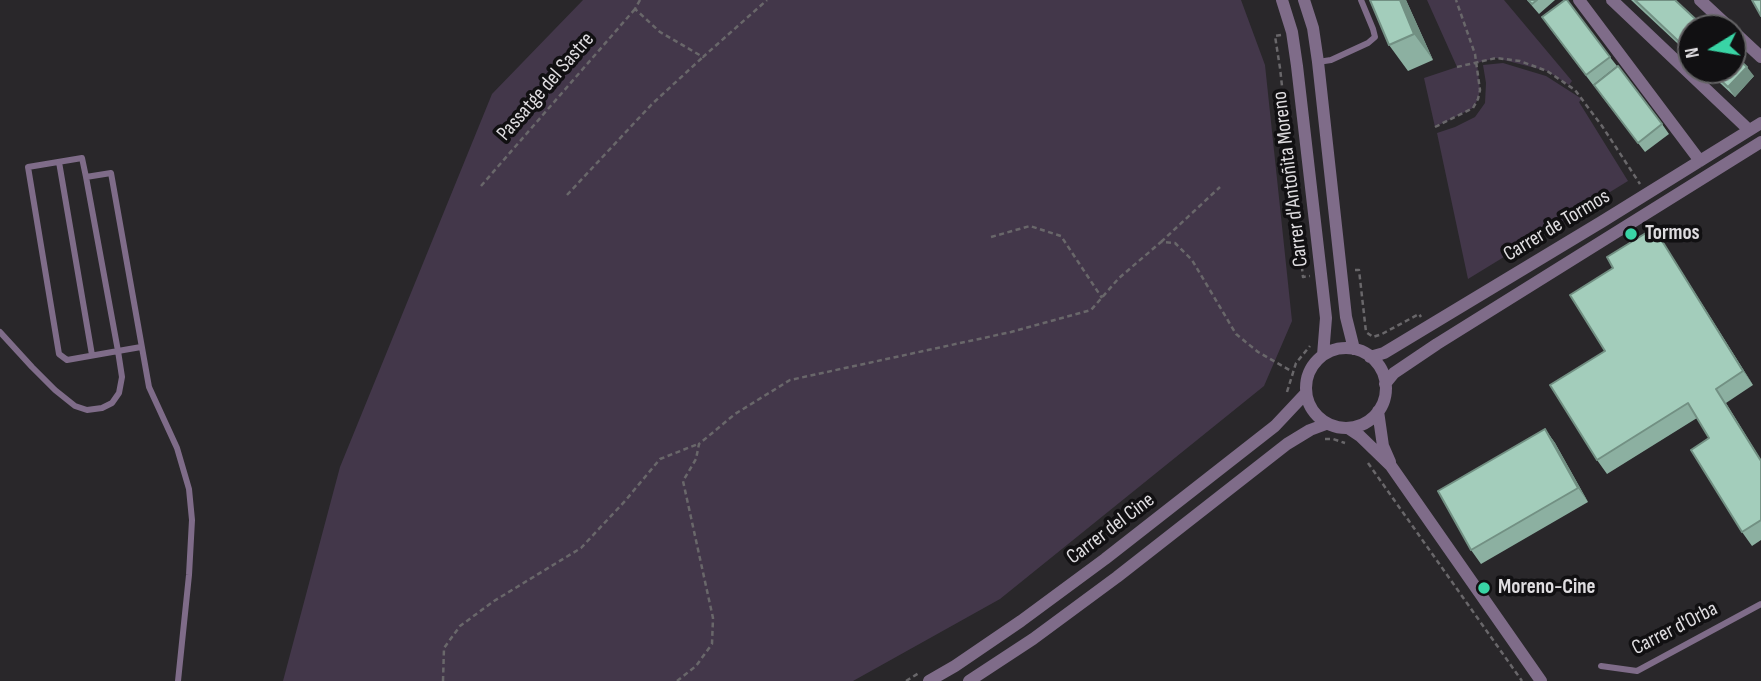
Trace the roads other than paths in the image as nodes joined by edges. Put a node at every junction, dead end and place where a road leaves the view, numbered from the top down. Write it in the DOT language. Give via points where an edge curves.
graph roads {
  1 [pos="1282,0"];
  2 [pos="1304,0"];
  3 [pos="1361,0"];
  4 [pos="1579,0"];
  5 [pos="1612,0"];
  6 [pos="1700,0"];
  7 [pos="1715,14"];
  8 [pos="1747,43"];
  9 [pos="1761,57"];
  10 [pos="1318,62"];
  11 [pos="1761,122"];
  12 [pos="1749,130"];
  13 [pos="1761,142"];
  14 [pos="1700,160"];
  15 [pos="59,162"];
  16 [pos="86,177"];
  17 [pos="0,332"];
  18 [pos="141,347"];
  19 [pos="1354,349"];
  20 [pos="118,351"];
  21 [pos="92,355"];
  22 [pos="1322,355"];
  23 [pos="1370,356"];
  24 [pos="1385,384"];
  25 [pos="1306,393"];
  26 [pos="1378,411"];
  27 [pos="1326,424"];
  28 [pos="1348,428"];
  29 [pos="1391,466"];
  30 [pos="1761,604"];
  31 [pos="1601,666"];
  32 [pos="928,675"];
  33 [pos="178,681"];
  34 [pos="969,681"];
  35 [pos="1541,681"];
  1 -- 22 [label="street, Carrer d'Antoñita Moreno" via="1295,55 1315,281 1326,318"];
  2 -- 10 [label="street, Carrer d'Antoñita Moreno"];
  3 -- 10 [label="lane" via="1375,37"];
  4 -- 14 [label="street"];
  5 -- 12 [label="street"];
  6 -- 7 [label="street"];
  8 -- 9 [label="street"];
  10 -- 19 [label="street, Carrer d'Antoñita Moreno" via="1346,317"];
  11 -- 12 [label="street, Carrer de Tormos"];
  12 -- 14 [label="street, Carrer de Tormos"];
  13 -- 24 [label="street, Carrer de Tormos" via="1437,344"];
  14 -- 23 [label="street, Carrer de Tormos" via="1384,353"];
  15 -- 16 [label="lane" via="82,158"];
  15 -- 21 [label="lane"];
  15 -- 21 [label="lane" via="28,167 59,354 67,359"];
  16 -- 18 [label="lane" via="111,173"];
  16 -- 20 [label="lane"];
  17 -- 20 [label="lane" via="55,390 87,410 112,403 118,393 122,377"];
  18 -- 20 [label="lane"];
  18 -- 33 [label="lane" via="149,387 177,448 189,489 192,520"];
  19 -- 22 [label="street"];
  19 -- 23 [label="street"];
  20 -- 21 [label="lane"];
  22 -- 25 [label="street" via="1309,372"];
  23 -- 24 [label="street"];
  24 -- 26 [label="street"];
  25 -- 27 [label="street" via="1316,416"];
  25 -- 32 [label="street, Carrer del Cine" via="1275,426 1105,559 955,666"];
  26 -- 28 [label="street" via="1370,420"];
  26 -- 29 [label="street"];
  27 -- 28 [label="street"];
  27 -- 34 [label="street, Carrer del Cine" via="1287,444 1065,616"];
  28 -- 29 [label="street"];
  29 -- 35 [label="street"];
  30 -- 31 [label="lane, Carrer d'Orba" via="1637,671"];
}
